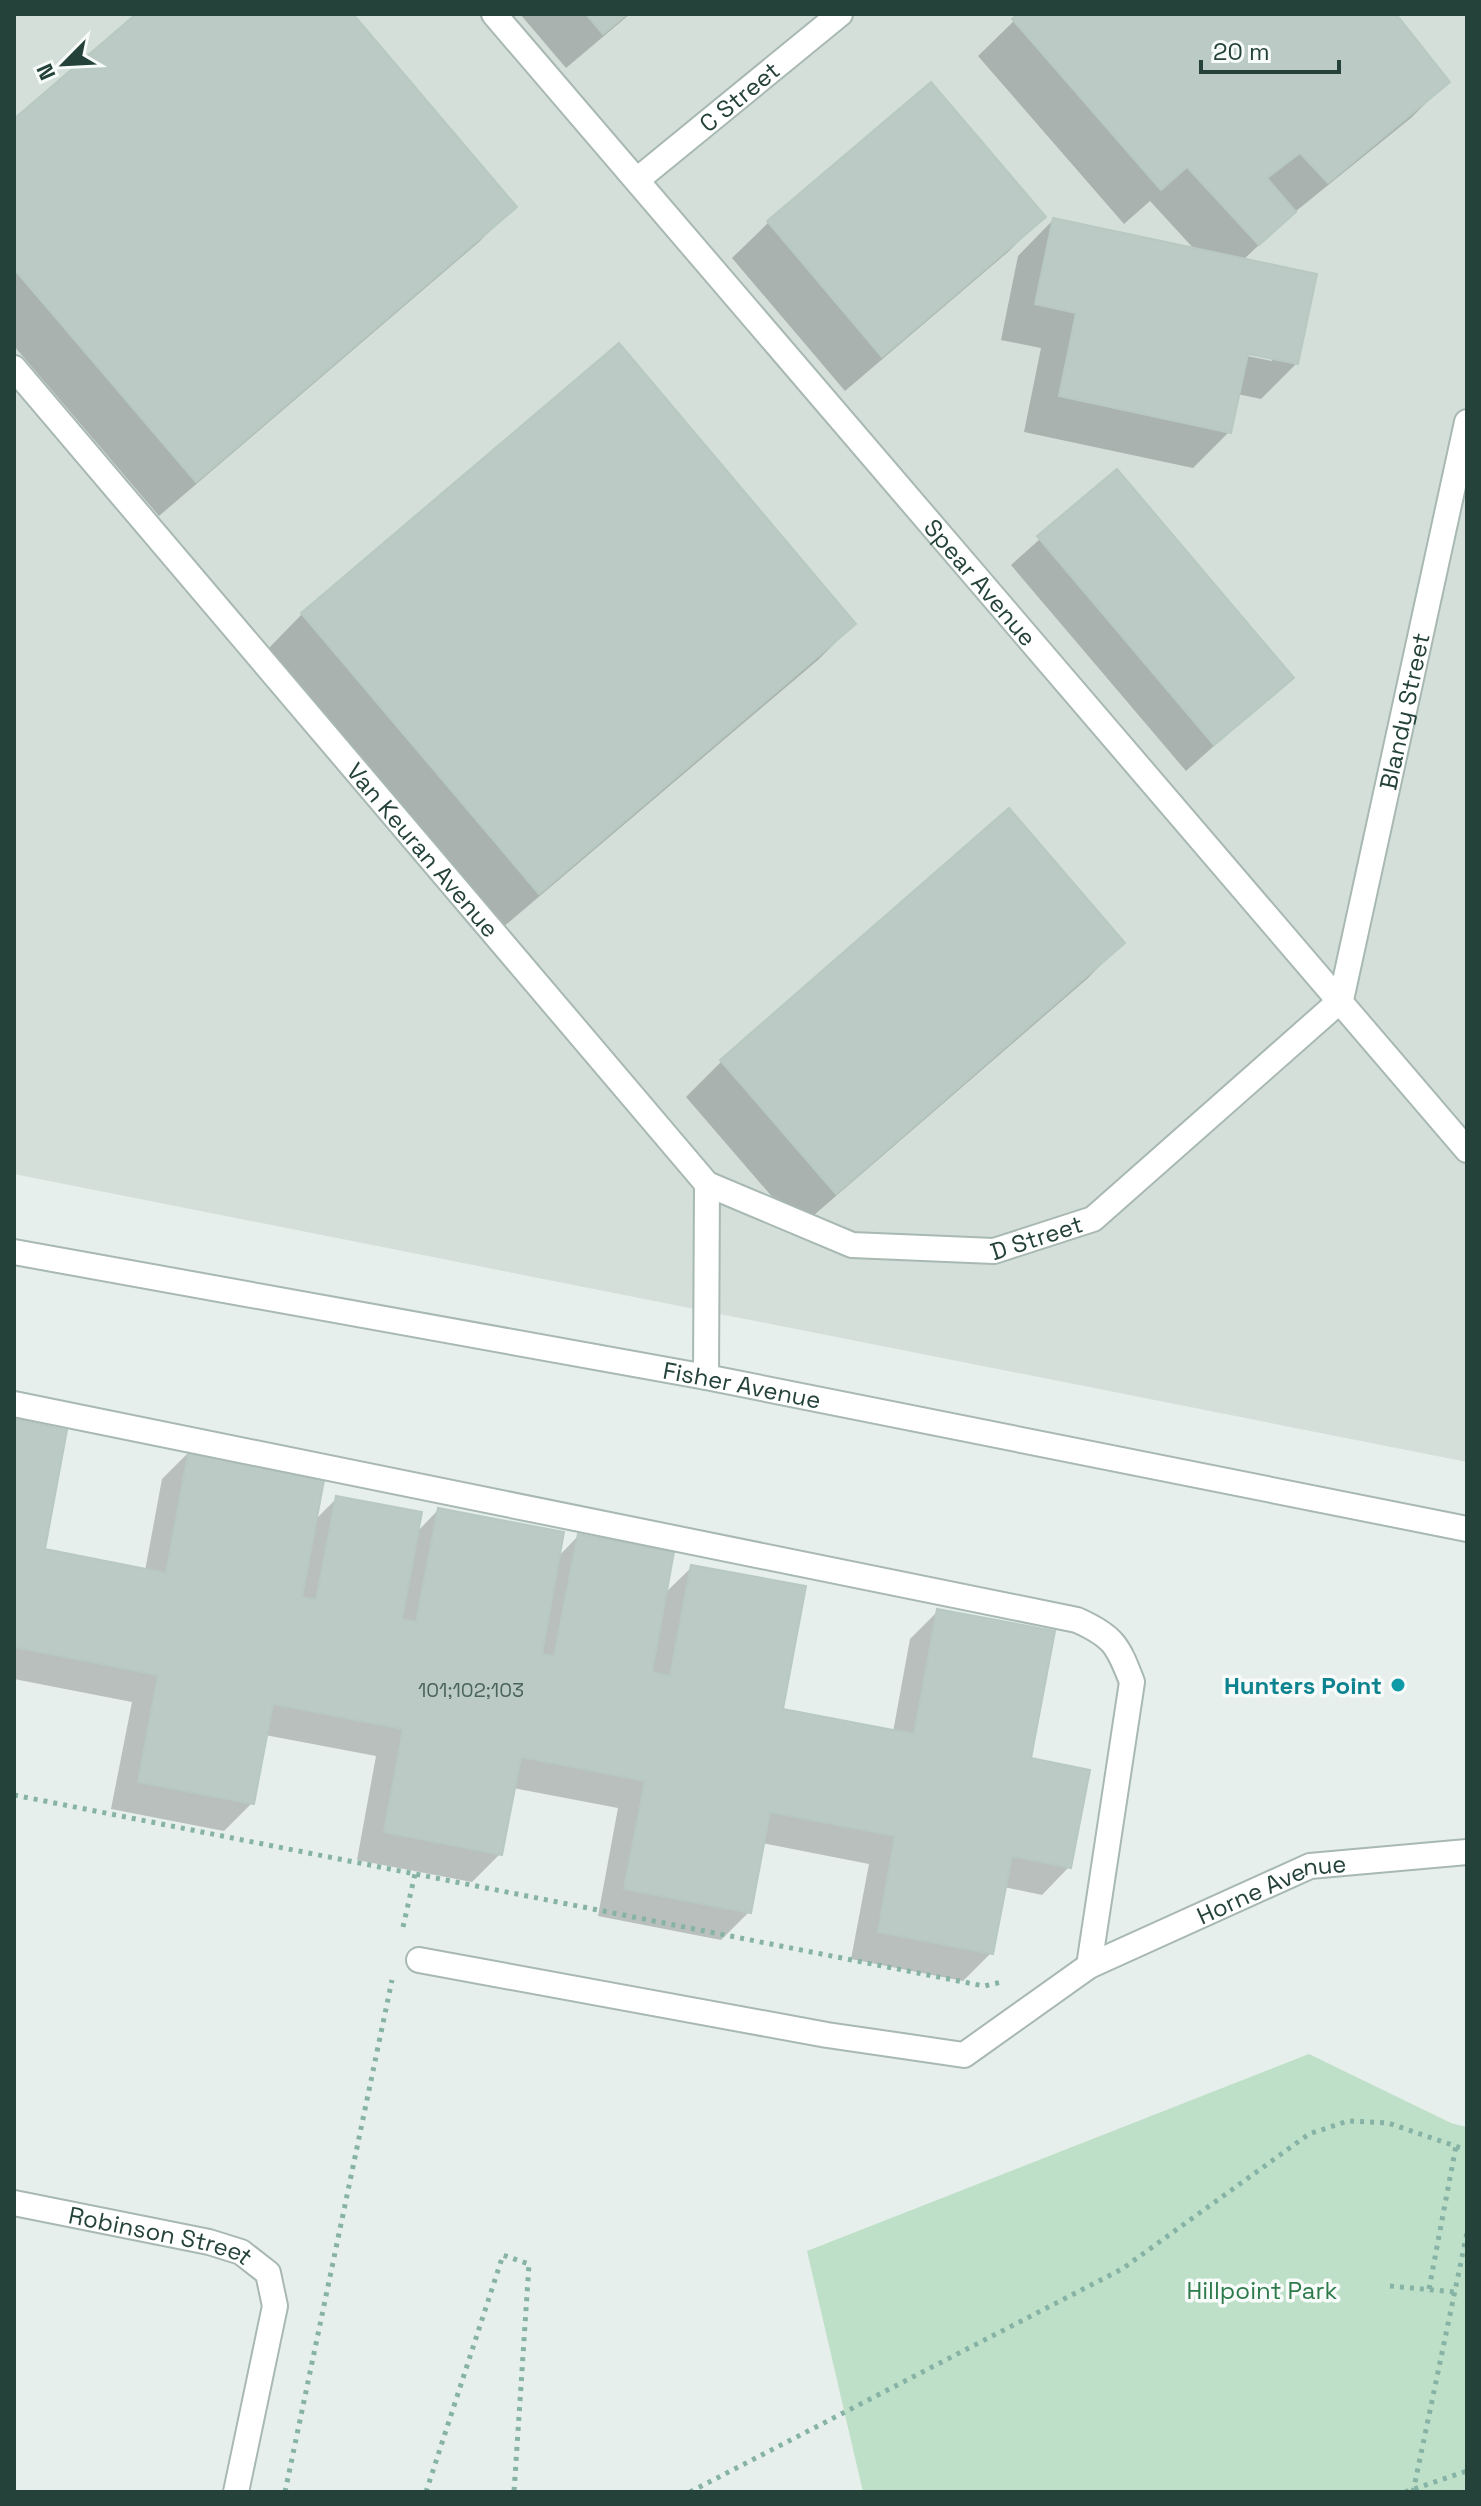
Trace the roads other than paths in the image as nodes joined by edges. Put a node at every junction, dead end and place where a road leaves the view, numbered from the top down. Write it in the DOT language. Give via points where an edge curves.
graph roads {
  1 [pos="494,14"];
  2 [pos="840,14"];
  3 [pos="637,180"];
  4 [pos="14,368"];
  5 [pos="1467,422"];
  6 [pos="1341,1000"];
  7 [pos="1467,1150"];
  8 [pos="707,1184"];
  9 [pos="14,1252"];
  10 [pos="706,1377"];
  11 [pos="14,1404"];
  12 [pos="1467,1529"];
  13 [pos="1467,1852"];
  14 [pos="407,1963"];
  15 [pos="1089,1966"];
  16 [pos="14,2203"];
  17 [pos="236,2492"];
  1 -- 3 [label="street, Spear Avenue"];
  2 -- 3 [label="street, C Street"];
  3 -- 6 [label="street, Spear Avenue"];
  4 -- 8 [label="street, Van Keuran Avenue"];
  5 -- 6 [label="street, Blandy Street"];
  6 -- 7 [label="street, Spear Avenue"];
  6 -- 8 [label="street, D Street" via="1093,1219 994,1251 852,1245"];
  8 -- 10 [label="street"];
  9 -- 10 [label="street, Fisher Avenue"];
  10 -- 12 [label="street, Fisher Avenue"];
  11 -- 15 [label="street" via="1077,1620 1104,1632 1119,1648 1132,1682"];
  13 -- 15 [label="street, Horne Avenue" via="1310,1866"];
  14 -- 15 [label="street, Horne Avenue" via="964,2055"];
  16 -- 17 [label="street, Robinson Street" via="241,2252 268,2273 275,2306"];
}
